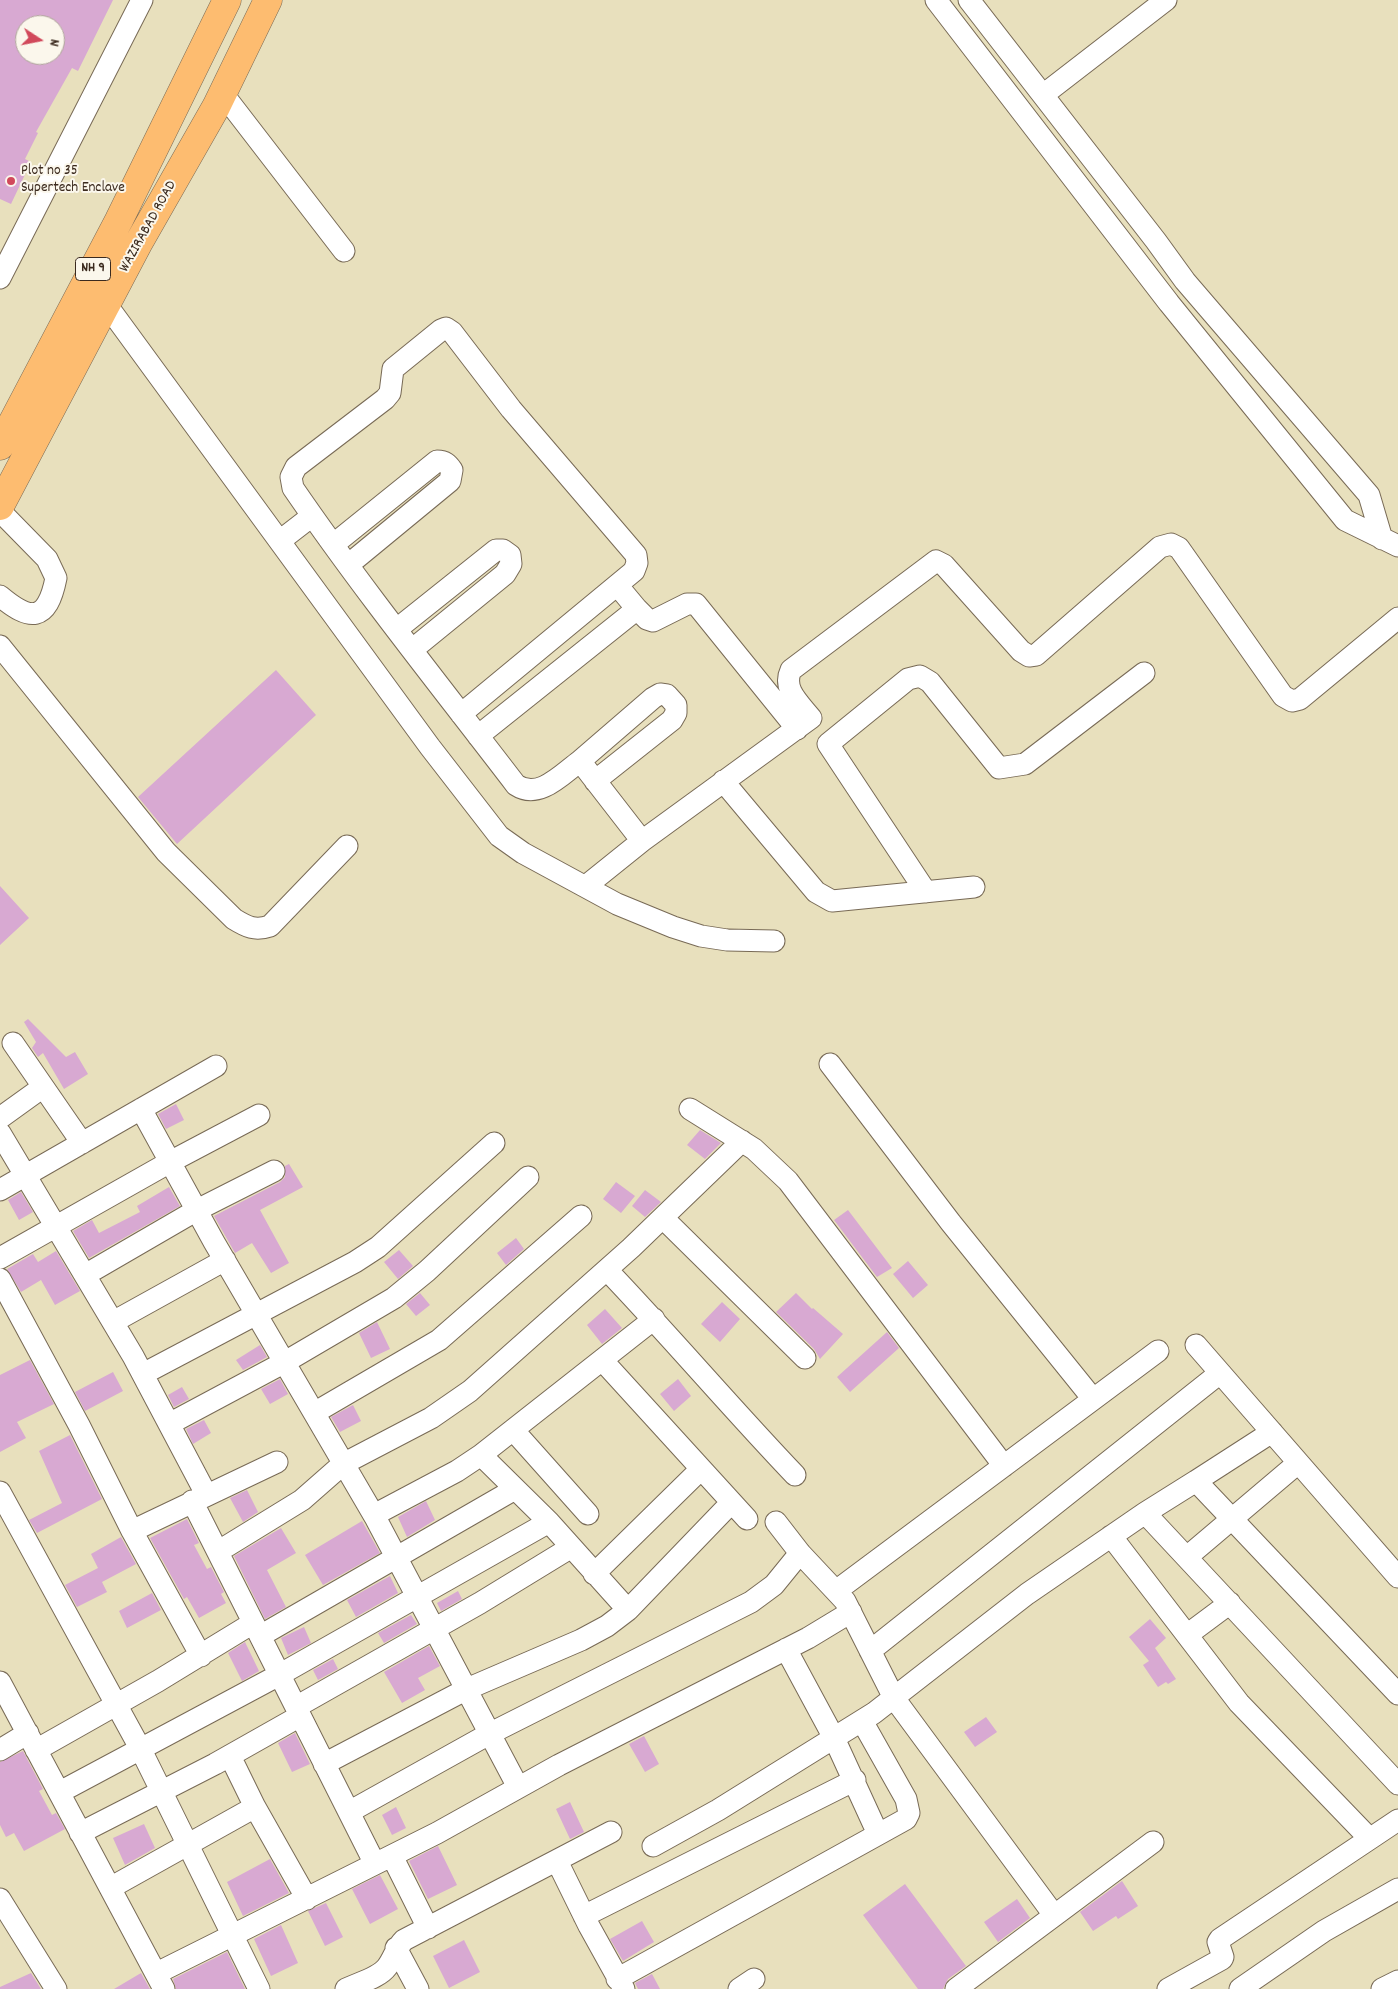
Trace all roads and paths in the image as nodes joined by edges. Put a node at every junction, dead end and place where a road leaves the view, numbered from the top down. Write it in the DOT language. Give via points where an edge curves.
graph roads {
  1 [pos="142,0"];
  2 [pos="227,0"];
  3 [pos="268,0"];
  4 [pos="936,0"];
  5 [pos="969,0"];
  6 [pos="1166,0"];
  7 [pos="985,20"];
  8 [pos="964,35"];
  9 [pos="1043,95"];
  10 [pos="220,100"];
  11 [pos="344,251"];
  12 [pos="0,278"];
  13 [pos="106,304"];
  14 [pos="0,446"];
  15 [pos="0,506"];
  16 [pos="0,511"];
  17 [pos="312,516"];
  18 [pos="281,540"];
  19 [pos="1390,543"];
  20 [pos="334,544"];
  21 [pos="348,565"];
  22 [pos="617,585"];
  23 [pos="0,596"];
  24 [pos="636,609"];
  25 [pos="1398,618"];
  26 [pos="397,629"];
  27 [pos="0,646"];
  28 [pos="412,649"];
  29 [pos="1144,673"];
  30 [pos="461,714"];
  31 [pos="804,724"];
  32 [pos="478,736"];
  33 [pos="828,744"];
  34 [pos="580,761"];
  35 [pos="595,781"];
  36 [pos="723,781"];
  37 [pos="642,841"];
  38 [pos="347,846"];
  39 [pos="586,886"];
  40 [pos="974,887"];
  41 [pos="926,892"];
  42 [pos="774,941"];
  43 [pos="12,1043"];
  44 [pos="830,1064"];
  45 [pos="216,1066"];
  46 [pos="43,1087"];
  47 [pos="690,1109"];
  48 [pos="141,1110"];
  49 [pos="259,1114"];
  50 [pos="0,1118"];
  51 [pos="0,1133"];
  52 [pos="742,1141"];
  53 [pos="82,1143"];
  54 [pos="494,1143"];
  55 [pos="170,1162"];
  56 [pos="274,1171"];
  57 [pos="25,1175"];
  58 [pos="528,1177"];
  59 [pos="0,1190"];
  60 [pos="197,1210"];
  61 [pos="581,1216"];
  62 [pos="663,1218"];
  63 [pos="56,1228"];
  64 [pos="0,1258"];
  65 [pos="225,1260"];
  66 [pos="607,1270"];
  67 [pos="84,1275"];
  68 [pos="0,1279"];
  69 [pos="257,1312"];
  70 [pos="654,1319"];
  71 [pos="113,1322"];
  72 [pos="1196,1344"];
  73 [pos="1158,1351"];
  74 [pos="805,1358"];
  75 [pos="602,1360"];
  76 [pos="285,1362"];
  77 [pos="1220,1373"];
  78 [pos="143,1374"];
  79 [pos="1093,1399"];
  80 [pos="314,1413"];
  81 [pos="169,1424"];
  82 [pos="514,1430"];
  83 [pos="1272,1432"];
  84 [pos="481,1455"];
  85 [pos="277,1462"];
  86 [pos="1298,1463"];
  87 [pos="343,1464"];
  88 [pos="1004,1466"];
  89 [pos="700,1470"];
  90 [pos="794,1475"];
  91 [pos="1196,1482"];
  92 [pos="516,1489"];
  93 [pos="0,1492"];
  94 [pos="199,1498"];
  95 [pos="732,1503"];
  96 [pos="1146,1513"];
  97 [pos="588,1514"];
  98 [pos="374,1515"];
  99 [pos="1232,1519"];
  100 [pos="747,1520"];
  101 [pos="549,1522"];
  102 [pos="776,1522"];
  103 [pos="132,1531"];
  104 [pos="1111,1536"];
  105 [pos="570,1548"];
  106 [pos="219,1551"];
  107 [pos="800,1554"];
  108 [pos="1187,1557"];
  109 [pos="397,1558"];
  110 [pos="594,1574"];
  111 [pos="1398,1577"];
  112 [pos="836,1591"];
  113 [pos="417,1595"];
  114 [pos="1230,1603"];
  115 [pos="628,1610"];
  116 [pos="851,1612"];
  117 [pos="434,1628"];
  118 [pos="256,1630"];
  119 [pos="1187,1635"];
  120 [pos="786,1649"];
  121 [pos="870,1651"];
  122 [pos="202,1656"];
  123 [pos="279,1675"];
  124 [pos="0,1682"];
  125 [pos="467,1689"];
  126 [pos="1398,1694"];
  127 [pos="894,1698"];
  128 [pos="117,1704"];
  129 [pos="298,1712"];
  130 [pos="862,1721"];
  131 [pos="489,1734"];
  132 [pos="834,1738"];
  133 [pos="32,1742"];
  134 [pos="140,1748"];
  135 [pos="0,1750"];
  136 [pos="230,1756"];
  137 [pos="324,1764"];
  138 [pos="855,1780"];
  139 [pos="1398,1784"];
  140 [pos="518,1787"];
  141 [pos="60,1792"];
  142 [pos="162,1792"];
  143 [pos="255,1807"];
  144 [pos="350,1812"];
  145 [pos="1398,1820"];
  146 [pos="611,1832"];
  147 [pos="80,1833"];
  148 [pos="878,1834"];
  149 [pos="1369,1838"];
  150 [pos="1152,1842"];
  151 [pos="187,1845"];
  152 [pos="653,1846"];
  153 [pos="384,1860"];
  154 [pos="556,1861"];
  155 [pos="110,1888"];
  156 [pos="1398,1890"];
  157 [pos="0,1899"];
  158 [pos="307,1899"];
  159 [pos="1054,1915"];
  160 [pos="584,1916"];
  161 [pos="428,1928"];
  162 [pos="232,1935"];
  163 [pos="396,1948"];
  164 [pos="1398,1980"];
  165 [pos="160,1981"];
  166 [pos="621,1984"];
  167 [pos="56,1989"];
  168 [pos="259,1989"];
  169 [pos="346,1989"];
  170 [pos="418,1989"];
  171 [pos="956,1989"];
  172 [pos="1168,1989"];
  173 [pos="1240,1989"];
  174 [pos="1382,1989"];
  1 -- 12 [label="street"];
  2 -- 14 [label="highway, WAZIRABAD ROAD / NH 9" via="119,220"];
  3 -- 10 [label="highway, WAZIRABAD ROAD"];
  4 -- 8 [label="street"];
  5 -- 7 [label="street"];
  6 -- 9 [label="street"];
  7 -- 8 [label="street"];
  7 -- 9 [label="street"];
  8 -- 19 [label="street" via="1169,303 1345,520"];
  9 -- 19 [label="street" via="1185,281 1368,495"];
  10 -- 11 [label="street"];
  10 -- 13 [label="highway, WAZIRABAD ROAD"];
  13 -- 15 [label="highway, WAZIRABAD ROAD"];
  13 -- 18 [label="street"];
  16 -- 23 [label="street" via="47,559 56,578 46,602 34,615 20,612"];
  17 -- 18 [label="street"];
  17 -- 20 [label="street"];
  17 -- 22 [label="street" via="293,488 291,477 296,467 385,399 390,392 392,369 446,328 636,556 634,571"];
  18 -- 39 [label="street" via="430,747 499,836 523,853"];
  20 -- 21 [label="street"];
  20 -- 21 [label="street" via="437,461 449,465 452,470 450,481"];
  21 -- 26 [label="street"];
  22 -- 24 [label="street"];
  22 -- 30 [label="street"];
  24 -- 31 [label="street" via="653,621 686,604 696,604"];
  24 -- 32 [label="street"];
  25 -- 31 [label="street" via="1300,700 1292,701 1283,696 1180,548 1171,544 1160,547 1036,655 1029,656 1020,651 944,565 936,561 791,670 786,679 788,688"];
  26 -- 28 [label="street"];
  26 -- 28 [label="street" via="496,550 510,555 511,564 505,574"];
  27 -- 38 [label="street" via="166,852 234,919 260,930 270,926"];
  28 -- 30 [label="street"];
  29 -- 33 [label="street" via="1024,764 1010,768 999,768 930,682 920,676 908,679"];
  30 -- 32 [label="street"];
  31 -- 33 [label="street"];
  31 -- 36 [label="street"];
  32 -- 34 [label="street" via="516,785 525,791 537,790"];
  33 -- 41 [label="street"];
  34 -- 35 [label="street"];
  34 -- 35 [label="street" via="653,698 667,695 676,705 672,720"];
  35 -- 37 [label="street"];
  36 -- 37 [label="street"];
  36 -- 41 [label="street" via="816,892 832,901"];
  37 -- 39 [label="street"];
  39 -- 42 [label="street" via="618,904 701,936"];
  40 -- 41 [label="street"];
  43 -- 46 [label="street"];
  44 -- 79 [label="street" via="951,1223"];
  45 -- 48 [label="street"];
  46 -- 50 [label="street"];
  46 -- 53 [label="street"];
  47 -- 52 [label="street"];
  48 -- 53 [label="street"];
  48 -- 55 [label="street"];
  49 -- 55 [label="street"];
  51 -- 57 [label="street"];
  52 -- 62 [label="street"];
  52 -- 88 [label="street" via="788,1181"];
  53 -- 57 [label="street"];
  54 -- 69 [label="street" via="378,1247"];
  55 -- 60 [label="street"];
  55 -- 63 [label="street"];
  56 -- 60 [label="street"];
  57 -- 59 [label="street"];
  57 -- 63 [label="street"];
  58 -- 76 [label="street" via="394,1298"];
  60 -- 65 [label="street"];
  60 -- 67 [label="street"];
  61 -- 80 [label="street" via="439,1340"];
  62 -- 66 [label="street"];
  62 -- 74 [label="street"];
  63 -- 64 [label="street"];
  63 -- 67 [label="street"];
  65 -- 69 [label="street"];
  65 -- 71 [label="street"];
  66 -- 70 [label="street"];
  66 -- 87 [label="street" via="454,1404"];
  67 -- 71 [label="street"];
  68 -- 103 [label="street"];
  69 -- 76 [label="street"];
  69 -- 78 [label="street"];
  70 -- 75 [label="street"];
  70 -- 90 [label="street"];
  71 -- 78 [label="street"];
  72 -- 77 [label="street"];
  73 -- 79 [label="street"];
  75 -- 82 [label="street"];
  75 -- 89 [label="street"];
  76 -- 80 [label="street"];
  76 -- 81 [label="street"];
  77 -- 83 [label="street"];
  77 -- 121 [label="street"];
  78 -- 81 [label="street"];
  79 -- 88 [label="street"];
  80 -- 87 [label="street"];
  81 -- 94 [label="street"];
  82 -- 84 [label="street"];
  82 -- 97 [label="street"];
  83 -- 86 [label="street"];
  83 -- 91 [label="street"];
  84 -- 92 [label="street"];
  84 -- 98 [label="street"];
  85 -- 94 [label="street"];
  86 -- 99 [label="street"];
  86 -- 111 [label="street"];
  87 -- 98 [label="street"];
  87 -- 106 [label="street" via="302,1500"];
  88 -- 112 [label="street"];
  89 -- 95 [label="street"];
  89 -- 110 [label="street"];
  91 -- 96 [label="street"];
  91 -- 99 [label="street"];
  92 -- 101 [label="street"];
  92 -- 109 [label="street"];
  93 -- 128 [label="street"];
  94 -- 103 [label="street"];
  94 -- 106 [label="street"];
  95 -- 100 [label="street"];
  95 -- 115 [label="street"];
  96 -- 104 [label="street"];
  96 -- 108 [label="street"];
  98 -- 109 [label="street"];
  99 -- 108 [label="street"];
  99 -- 126 [label="street"];
  101 -- 105 [label="street"];
  101 -- 113 [label="street"];
  102 -- 107 [label="street"];
  103 -- 122 [label="street"];
  104 -- 119 [label="street"];
  104 -- 127 [label="street" via="1027,1594"];
  105 -- 110 [label="street"];
  105 -- 117 [label="street"];
  106 -- 118 [label="street"];
  107 -- 112 [label="street"];
  107 -- 131 [label="street" via="774,1585 750,1602"];
  108 -- 114 [label="street"];
  109 -- 113 [label="street"];
  109 -- 118 [label="street"];
  110 -- 115 [label="street"];
  112 -- 116 [label="street"];
  113 -- 117 [label="street"];
  113 -- 123 [label="street"];
  114 -- 119 [label="street"];
  114 -- 139 [label="street"];
  115 -- 125 [label="street" via="596,1633"];
  116 -- 120 [label="street"];
  116 -- 121 [label="street"];
  117 -- 125 [label="street"];
  117 -- 129 [label="street"];
  118 -- 122 [label="street"];
  118 -- 123 [label="street"];
  119 -- 149 [label="street" via="1258,1726"];
  120 -- 132 [label="street"];
  120 -- 140 [label="street"];
  121 -- 127 [label="street"];
  122 -- 128 [label="street"];
  123 -- 129 [label="street"];
  123 -- 134 [label="street"];
  124 -- 133 [label="street"];
  125 -- 131 [label="street"];
  125 -- 137 [label="street"];
  127 -- 130 [label="street"];
  127 -- 159 [label="street"];
  128 -- 133 [label="street"];
  128 -- 134 [label="street"];
  129 -- 136 [label="street"];
  129 -- 137 [label="street"];
  130 -- 132 [label="street"];
  130 -- 148 [label="street" via="909,1807 906,1818"];
  131 -- 140 [label="street"];
  131 -- 144 [label="street"];
  132 -- 138 [label="street"];
  132 -- 152 [label="street"];
  133 -- 135 [label="street"];
  133 -- 141 [label="street"];
  134 -- 141 [label="street"];
  134 -- 142 [label="street"];
  136 -- 142 [label="street"];
  136 -- 143 [label="street"];
  137 -- 144 [label="street"];
  138 -- 148 [label="street"];
  138 -- 160 [label="street"];
  140 -- 153 [label="street"];
  141 -- 147 [label="street"];
  142 -- 147 [label="street"];
  142 -- 151 [label="street"];
  143 -- 151 [label="street"];
  143 -- 158 [label="street"];
  144 -- 153 [label="street"];
  145 -- 149 [label="street"];
  146 -- 154 [label="street"];
  147 -- 155 [label="street"];
  148 -- 166 [label="street"];
  149 -- 172 [label="street" via="1220,1939 1222,1959"];
  150 -- 159 [label="street"];
  151 -- 155 [label="street"];
  151 -- 162 [label="street"];
  153 -- 158 [label="street"];
  153 -- 161 [label="street"];
  154 -- 160 [label="street"];
  154 -- 161 [label="street"];
  155 -- 165 [label="street"];
  156 -- 173 [label="street" via="1324,1931"];
  157 -- 167 [label="street"];
  158 -- 162 [label="street"];
  159 -- 171 [label="street"];
  160 -- 166 [label="street"];
  161 -- 163 [label="street" via="404,1940"];
  162 -- 165 [label="street"];
  162 -- 168 [label="street"];
  163 -- 169 [label="street" via="382,1972"];
  163 -- 170 [label="street"];
  164 -- 174 [label="street"];
}
